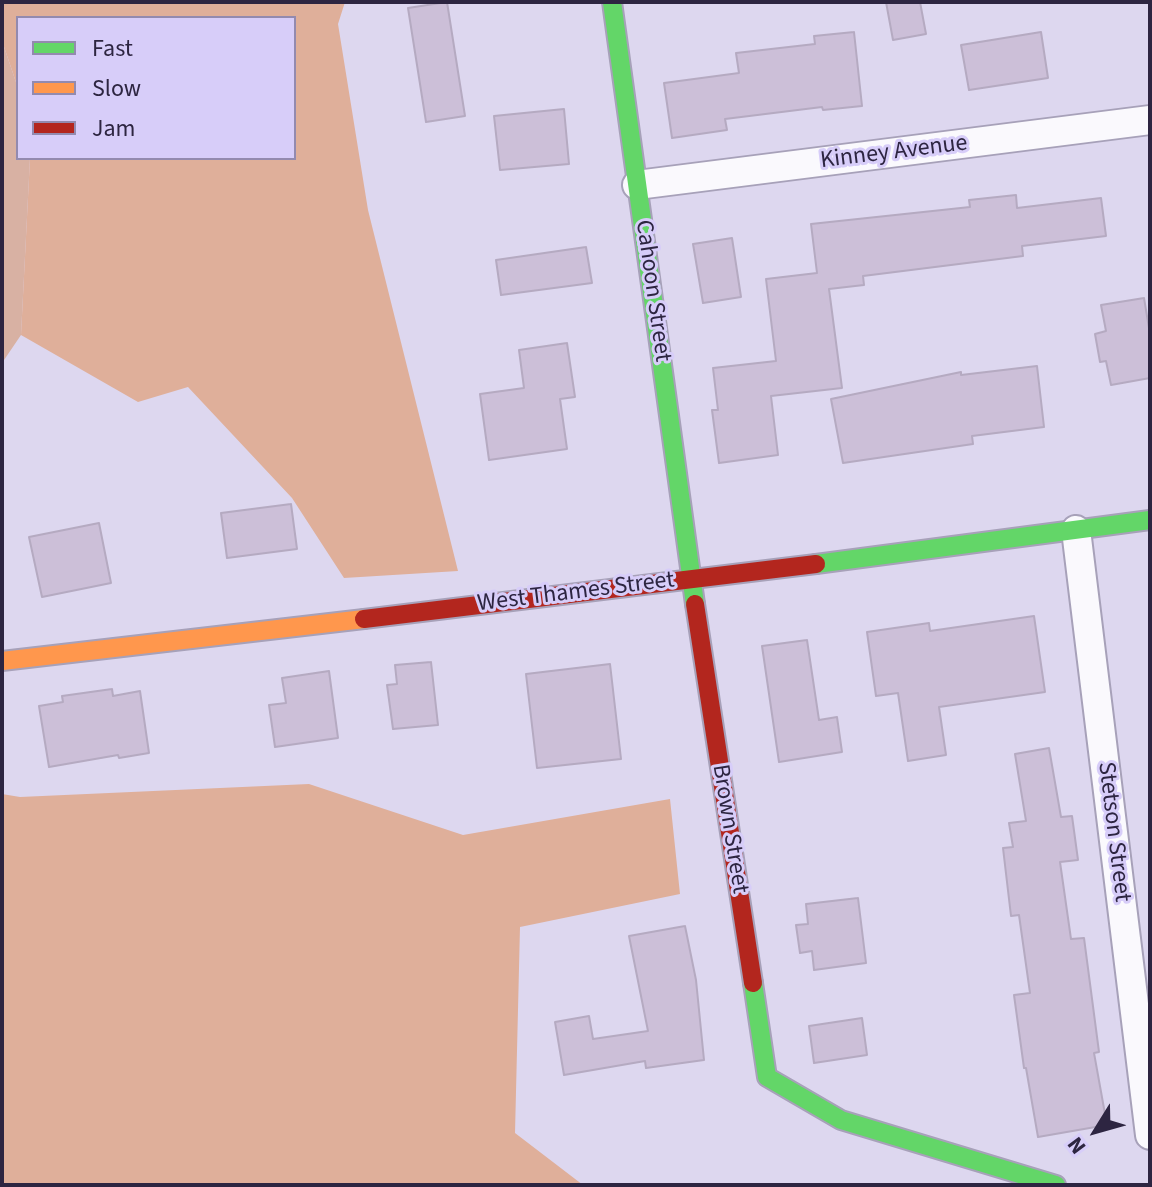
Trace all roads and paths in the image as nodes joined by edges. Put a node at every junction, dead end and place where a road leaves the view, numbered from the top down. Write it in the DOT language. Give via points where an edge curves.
graph roads {
  1 [pos="612,2"];
  2 [pos="1150,120"];
  3 [pos="637,185"];
  4 [pos="1150,520"];
  5 [pos="1076,530"];
  6 [pos="691,580"];
  7 [pos="2,661"];
  8 [pos="1150,1135"];
  9 [pos="1056,1185"];
  1 -- 3 [label="street, Cahoon Street"];
  2 -- 3 [label="street, Kinney Avenue"];
  3 -- 6 [label="street, Cahoon Street"];
  4 -- 5 [label="street, West Thames Street"];
  5 -- 6 [label="street, West Thames Street"];
  5 -- 8 [label="street, Stetson Street"];
  6 -- 7 [label="street, West Thames Street"];
  6 -- 9 [label="street, Brown Street" via="767,1077 841,1120"];
}
